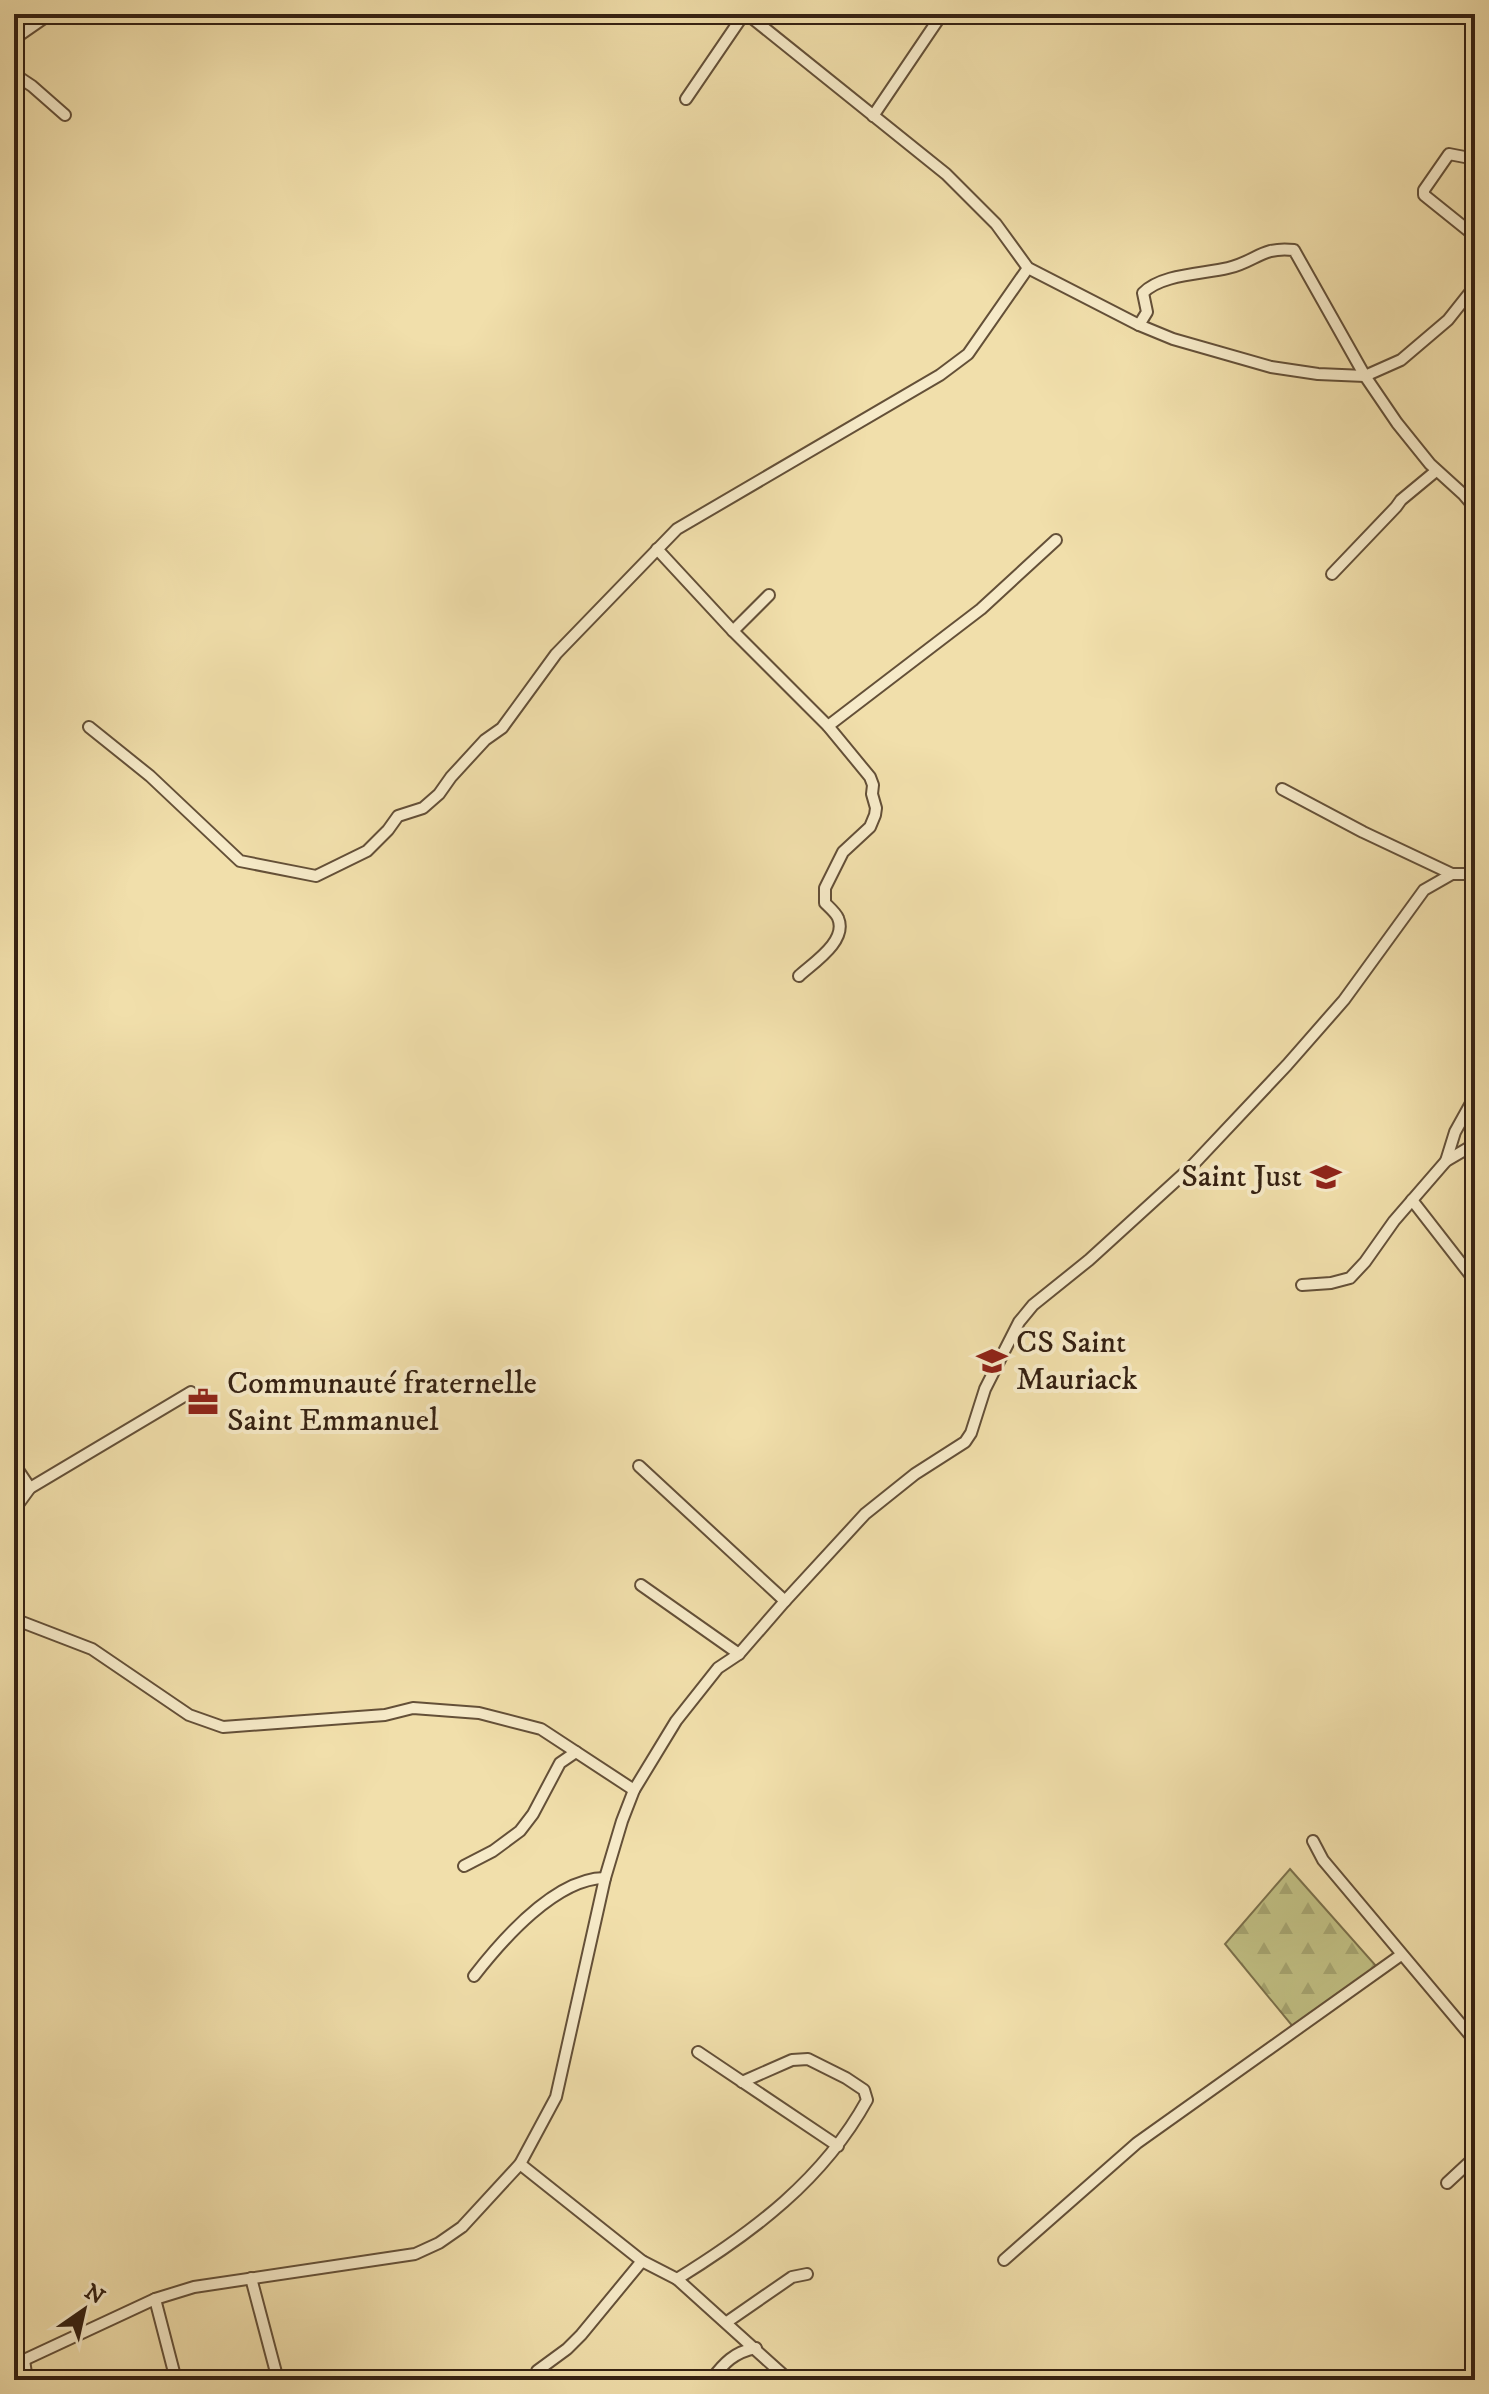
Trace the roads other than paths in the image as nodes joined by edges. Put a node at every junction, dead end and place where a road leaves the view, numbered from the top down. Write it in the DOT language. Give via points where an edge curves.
graph roads {
  1 [pos="50,14"];
  2 [pos="745,14"];
  3 [pos="942,14"];
  4 [pos="14,39"];
  5 [pos="14,74"];
  6 [pos="686,99"];
  7 [pos="65,115"];
  8 [pos="873,116"];
  9 [pos="1475,159"];
  10 [pos="1475,236"];
  11 [pos="1028,268"];
  12 [pos="1475,286"];
  13 [pos="1139,325"];
  14 [pos="1365,376"];
  15 [pos="1436,471"];
  16 [pos="1475,508"];
  17 [pos="1056,540"];
  18 [pos="657,549"];
  19 [pos="1332,574"];
  20 [pos="769,595"];
  21 [pos="733,631"];
  22 [pos="828,726"];
  23 [pos="89,727"];
  24 [pos="1282,789"];
  25 [pos="1452,874"];
  26 [pos="1475,874"];
  27 [pos="799,976"];
  28 [pos="1475,1096"];
  29 [pos="1475,1144"];
  30 [pos="1446,1161"];
  31 [pos="1412,1200"];
  32 [pos="1475,1281"];
  33 [pos="1302,1285"];
  34 [pos="191,1392"];
  35 [pos="14,1464"];
  36 [pos="639,1466"];
  37 [pos="30,1488"];
  38 [pos="14,1510"];
  39 [pos="641,1585"];
  40 [pos="785,1601"];
  41 [pos="14,1619"];
  42 [pos="739,1654"];
  43 [pos="576,1752"];
  44 [pos="634,1790"];
  45 [pos="1313,1841"];
  46 [pos="464,1866"];
  47 [pos="605,1878"];
  48 [pos="1401,1955"];
  49 [pos="474,1976"];
  50 [pos="1475,2041"];
  51 [pos="698,2052"];
  52 [pos="742,2082"];
  53 [pos="838,2146"];
  54 [pos="1475,2157"];
  55 [pos="520,2164"];
  56 [pos="1447,2183"];
  57 [pos="1004,2260"];
  58 [pos="642,2261"];
  59 [pos="807,2274"];
  60 [pos="251,2278"];
  61 [pos="677,2279"];
  62 [pos="155,2299"];
  63 [pos="727,2322"];
  64 [pos="756,2348"];
  65 [pos="19,2361"];
  66 [pos="537,2371"];
  67 [pos="27,2380"];
  68 [pos="176,2380"];
  69 [pos="278,2380"];
  70 [pos="711,2380"];
  71 [pos="789,2380"];
  1 -- 4 [label="street"];
  2 -- 6 [label="street"];
  2 -- 8 [label="street"];
  3 -- 8 [label="street"];
  5 -- 7 [label="street"];
  8 -- 11 [label="street" via="946,174 996,224"];
  9 -- 10 [label="street" via="1449,154 1424,195"];
  11 -- 13 [label="street"];
  11 -- 18 [label="street" via="968,354 677,529"];
  12 -- 14 [label="street" via="1448,320 1401,360"];
  13 -- 14 [label="street" via="1271,367"];
  13 -- 14 [label="street" via="1147,312 1143,293 1150,286 1232,268 1264,252 1294,250"];
  14 -- 15 [label="street"];
  15 -- 16 [label="street"];
  15 -- 19 [label="street" via="1401,500"];
  17 -- 22 [label="street" via="981,609"];
  18 -- 21 [label="street"];
  18 -- 23 [label="street" via="556,654 502,728 485,740 439,794 423,808 398,816 367,851 316,876 240,861"];
  20 -- 21 [label="street"];
  21 -- 22 [label="street"];
  22 -- 27 [label="street" via="870,777 876,808 870,827 843,852 825,888 825,903 838,917 839,935"];
  24 -- 25 [label="street"];
  25 -- 26 [label="street"];
  25 -- 40 [label="street" via="1424,890 1344,1000 1190,1168 1033,1305 985,1389 965,1442 865,1514"];
  28 -- 30 [label="street"];
  29 -- 30 [label="street"];
  30 -- 31 [label="street"];
  31 -- 32 [label="street"];
  31 -- 33 [label="street" via="1350,1278"];
  34 -- 37 [label="street"];
  35 -- 37 [label="street"];
  36 -- 40 [label="street"];
  37 -- 38 [label="street"];
  39 -- 42 [label="street"];
  40 -- 42 [label="street"];
  41 -- 43 [label="street" via="92,1649 189,1715 223,1727 385,1715 413,1708 479,1713 541,1729"];
  42 -- 44 [label="street" via="718,1668 676,1721"];
  43 -- 44 [label="street"];
  43 -- 46 [label="street" via="560,1763 520,1831"];
  44 -- 47 [label="street"];
  45 -- 48 [label="street"];
  47 -- 49 [label="street" via="589,1880 537,1908"];
  47 -- 55 [label="street" via="556,2097"];
  48 -- 50 [label="street"];
  48 -- 57 [label="street" via="1137,2143"];
  51 -- 52 [label="street"];
  52 -- 53 [label="street"];
  52 -- 53 [label="street" via="799,2058 864,2090 867,2100"];
  53 -- 61 [label="street" via="782,2206"];
  54 -- 56 [label="street"];
  55 -- 58 [label="street"];
  55 -- 60 [label="street" via="462,2227 415,2254"];
  58 -- 61 [label="street"];
  58 -- 66 [label="street" via="574,2342"];
  59 -- 63 [label="street" via="792,2277"];
  60 -- 62 [label="street"];
  60 -- 69 [label="street"];
  61 -- 63 [label="street"];
  62 -- 65 [label="street"];
  62 -- 68 [label="street"];
  63 -- 64 [label="street"];
  64 -- 70 [label="street" via="740,2351"];
  64 -- 71 [label="street"];
  65 -- 67 [label="street"];
}
